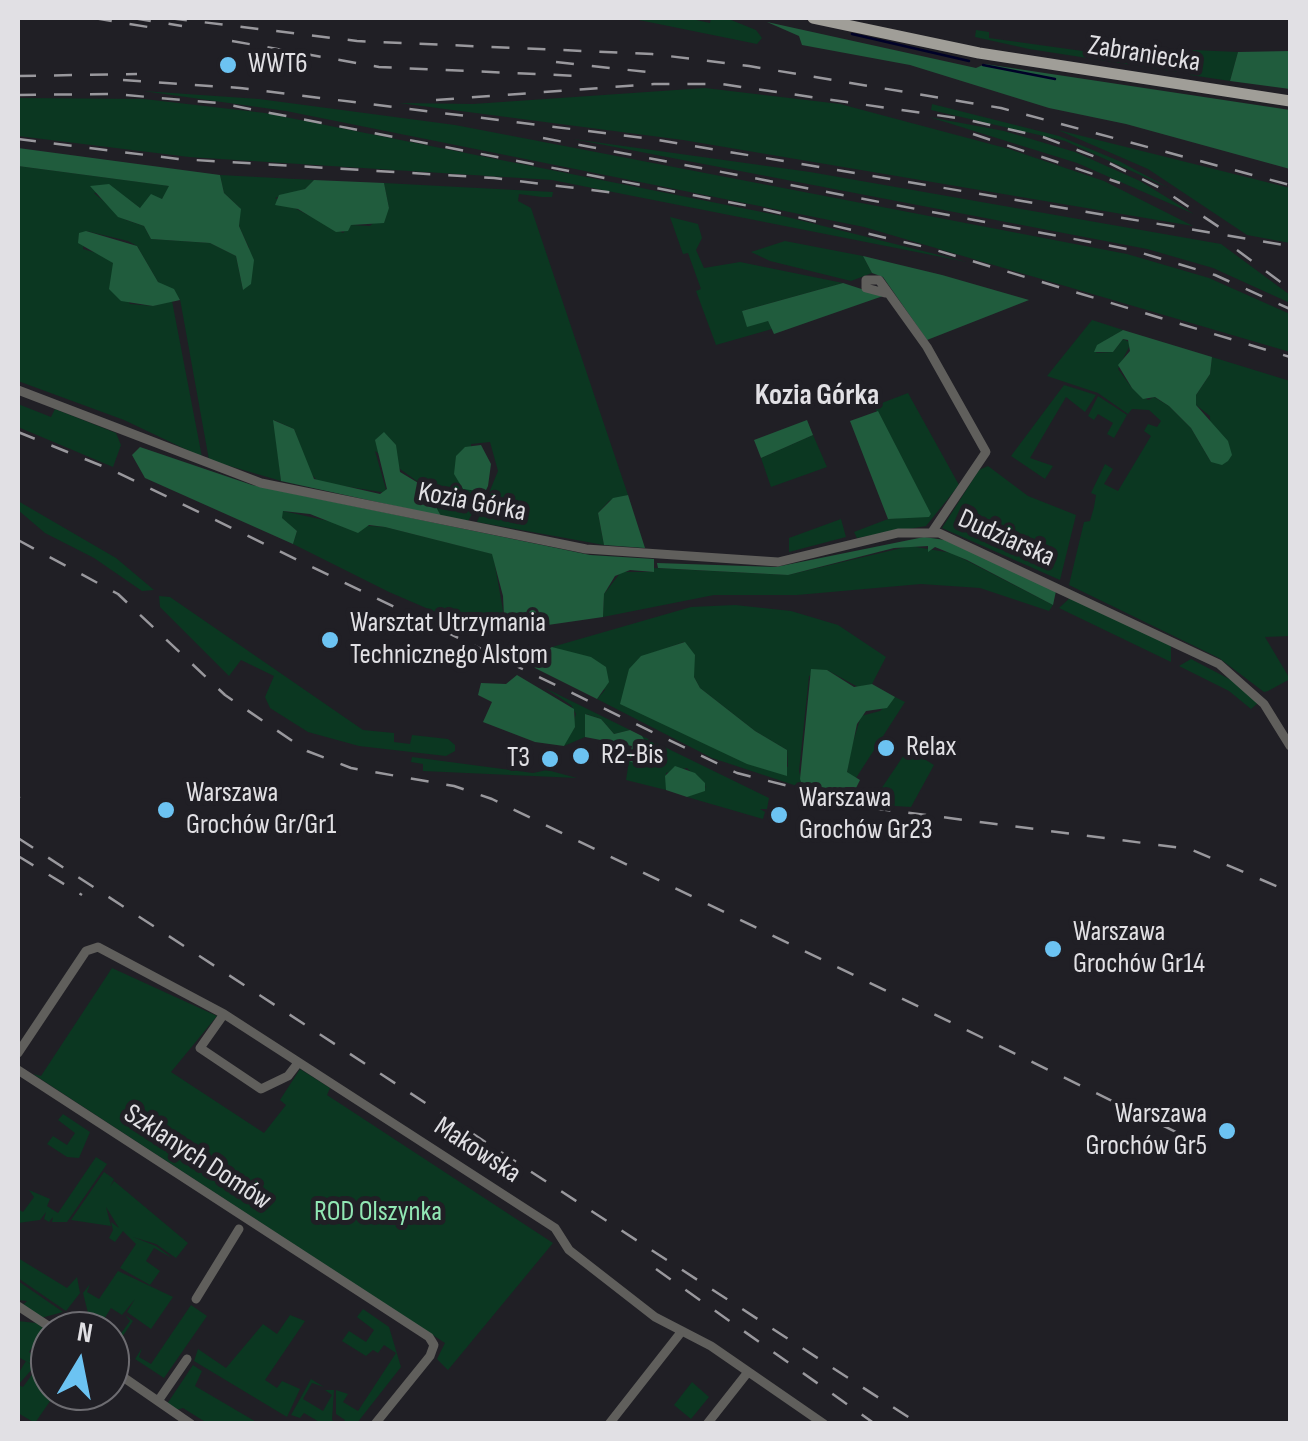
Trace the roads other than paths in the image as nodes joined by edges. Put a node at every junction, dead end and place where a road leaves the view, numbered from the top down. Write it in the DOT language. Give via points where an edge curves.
graph roads {
  1 [pos="813,18"];
  2 [pos="1290,102"];
  3 [pos="885,294"];
  4 [pos="18,390"];
  5 [pos="932,532"];
  6 [pos="1290,746"];
  7 [pos="224,1014"];
  8 [pos="18,1053"];
  9 [pos="298,1062"];
  10 [pos="18,1070"];
  11 [pos="239,1229"];
  12 [pos="196,1299"];
  13 [pos="682,1331"];
  14 [pos="187,1359"];
  15 [pos="748,1372"];
  16 [pos="130,1382"];
  17 [pos="158,1401"];
  18 [pos="808,1419"];
  19 [pos="192,1424"];
  20 [pos="376,1424"];
  21 [pos="609,1424"];
  22 [pos="707,1424"];
  23 [pos="824,1424"];
  1 -- 2 [label="main road, Zabraniecka" via="979,53"];
  3 -- 5 [label="street, Dudziarska" via="928,347 986,452"];
  4 -- 5 [label="street, Kozia Górka" via="261,484 586,549 778,562 898,533"];
  5 -- 6 [label="street, Dudziarska" via="1219,664 1264,704"];
  7 -- 8 [label="street, Makowska" via="98,947 86,950"];
  7 -- 9 [label="street, Makowska"];
  7 -- 9 [label="street" via="200,1048 246,1079 265,1090"];
  9 -- 13 [label="street, Makowska" via="555,1228 568,1250"];
  10 -- 20 [label="street, Szklanych Domów" via="429,1337 434,1345 428,1360"];
  11 -- 12 [label="street"];
  13 -- 15 [label="street, Makowska"];
  13 -- 21 [label="street"];
  14 -- 17 [label="street"];
  15 -- 18 [label="street, Makowska"];
  15 -- 22 [label="street"];
  16 -- 17 [label="street"];
  17 -- 19 [label="street"];
  18 -- 23 [label="street, Makowska"];
}
